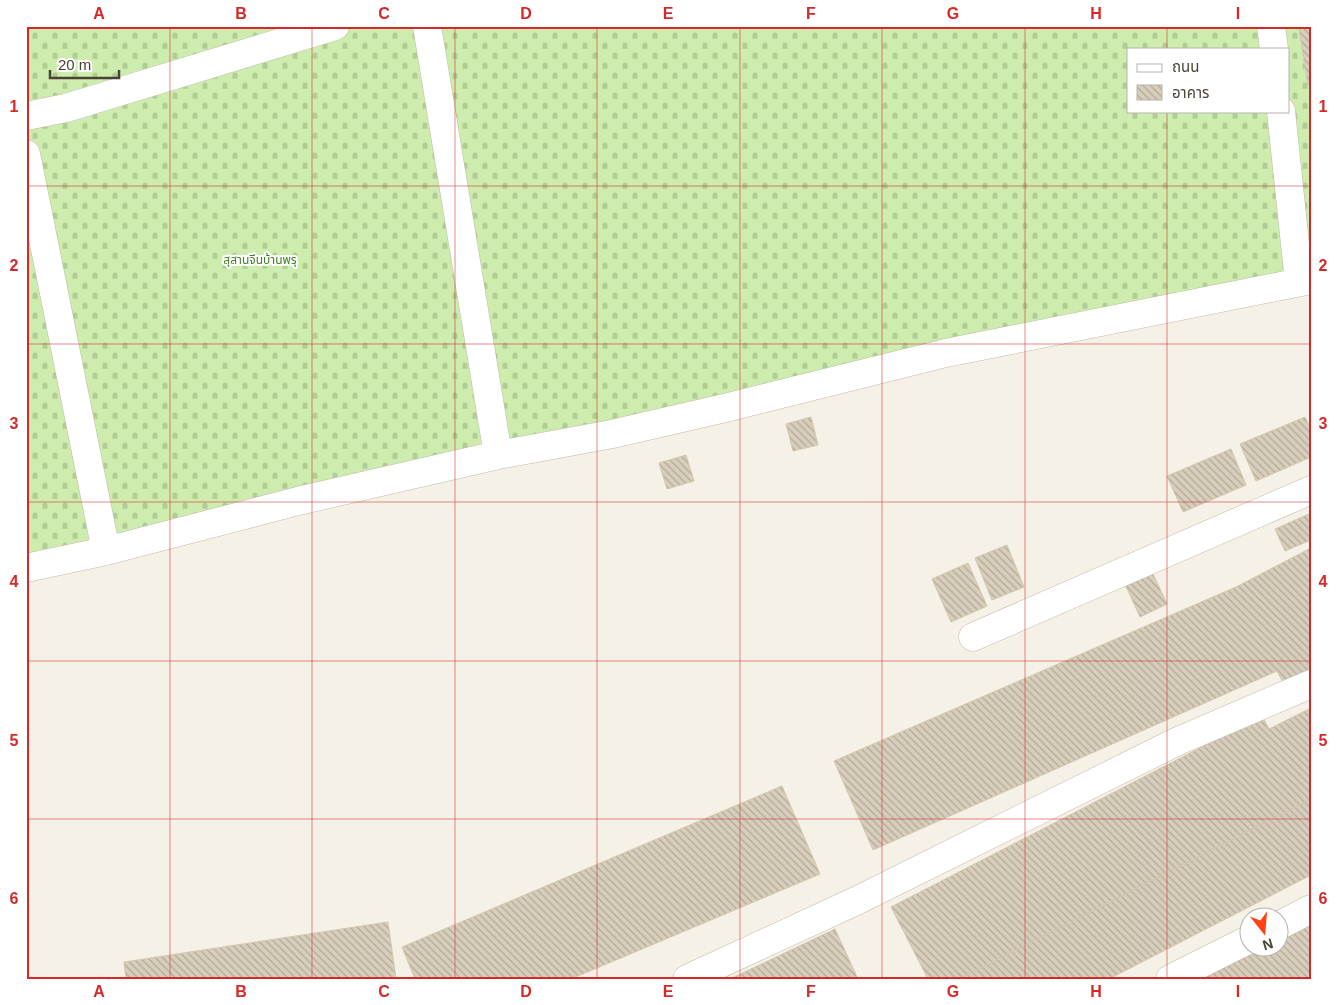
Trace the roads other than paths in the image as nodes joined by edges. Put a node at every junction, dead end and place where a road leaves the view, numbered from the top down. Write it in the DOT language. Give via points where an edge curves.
graph roads {
  1 [pos="335,26"];
  2 [pos="427,26"];
  3 [pos="1271,26"];
  4 [pos="1274,48"];
  5 [pos="1280,112"];
  6 [pos="26,116"];
  7 [pos="26,154"];
  8 [pos="1305,281"];
  9 [pos="498,455"];
  10 [pos="1311,490"];
  11 [pos="106,551"];
  12 [pos="26,568"];
  13 [pos="972,637"];
  14 [pos="1311,684"];
  15 [pos="1311,909"];
  16 [pos="1290,919"];
  17 [pos="1240,944"];
  18 [pos="687,979"];
  19 [pos="1170,979"];
  1 -- 6 [label="street" via="66,108"];
  2 -- 9 [label="street"];
  3 -- 4 [label="street"];
  5 -- 8 [label="street"];
  7 -- 11 [label="street"];
  8 -- 9 [label="street" via="946,354 612,434"];
  9 -- 11 [label="street" via="298,501"];
  10 -- 13 [label="street"];
  11 -- 12 [label="street"];
  14 -- 18 [label="street" via="1178,741 858,900"];
  15 -- 16 [label="street"];
  17 -- 19 [label="street"];
}
